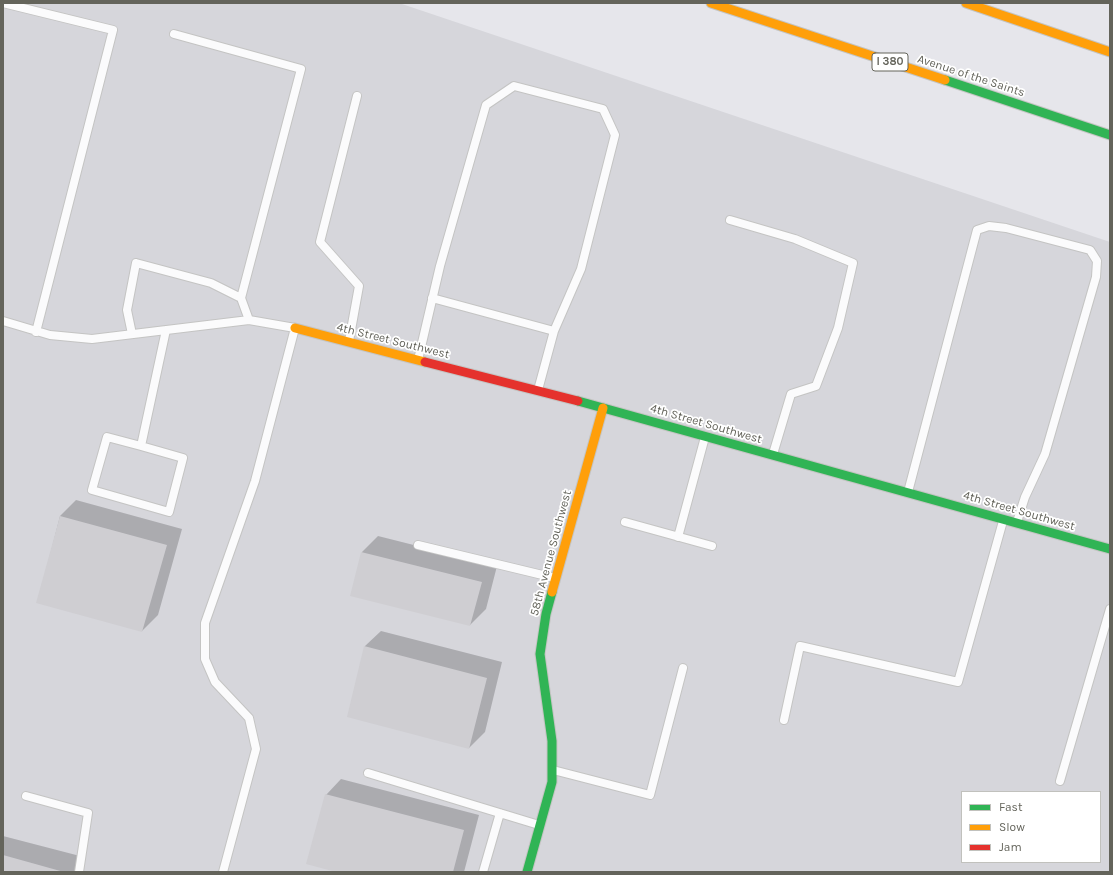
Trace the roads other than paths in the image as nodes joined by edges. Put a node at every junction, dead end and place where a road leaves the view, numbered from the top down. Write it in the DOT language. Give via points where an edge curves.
graph roads {
  1 [pos="3,3"];
  2 [pos="711,3"];
  3 [pos="966,3"];
  4 [pos="174,34"];
  5 [pos="1110,52"];
  6 [pos="357,96"];
  7 [pos="1110,135"];
  8 [pos="730,220"];
  9 [pos="241,298"];
  10 [pos="432,298"];
  11 [pos="249,320"];
  12 [pos="3,321"];
  13 [pos="295,328"];
  14 [pos="166,330"];
  15 [pos="554,330"];
  16 [pos="36,332"];
  17 [pos="132,334"];
  18 [pos="348,342"];
  19 [pos="418,360"];
  20 [pos="538,391"];
  21 [pos="603,408"];
  22 [pos="705,436"];
  23 [pos="140,446"];
  24 [pos="773,455"];
  25 [pos="908,493"];
  26 [pos="1003,520"];
  27 [pos="624,522"];
  28 [pos="1017,523"];
  29 [pos="678,537"];
  30 [pos="418,545"];
  31 [pos="712,546"];
  32 [pos="1110,550"];
  33 [pos="556,578"];
  34 [pos="1110,609"];
  35 [pos="683,668"];
  36 [pos="784,720"];
  37 [pos="552,770"];
  38 [pos="368,773"];
  39 [pos="1060,781"];
  40 [pos="26,796"];
  41 [pos="500,813"];
  42 [pos="540,825"];
  43 [pos="79,872"];
  44 [pos="223,872"];
  45 [pos="483,872"];
  46 [pos="527,872"];
  1 -- 16 [label="lane" via="113,30"];
  2 -- 7 [label="main road, Avenue of the Saints / I 380"];
  3 -- 5 [label="main road"];
  4 -- 9 [label="lane" via="301,69"];
  6 -- 18 [label="lane" via="320,242 358,286"];
  8 -- 24 [label="lane" via="795,239 853,263 838,328 816,386 791,394"];
  9 -- 11 [label="lane"];
  9 -- 17 [label="lane" via="211,283 136,263 128,310"];
  10 -- 15 [label="lane"];
  10 -- 15 [label="lane" via="486,105 514,86 603,109 615,135 581,269"];
  10 -- 19 [label="lane"];
  11 -- 13 [label="lane"];
  11 -- 14 [label="lane"];
  12 -- 16 [label="lane"];
  13 -- 18 [label="main road, 4th Street Southwest"];
  13 -- 44 [label="lane" via="255,481 206,623 205,659 215,682 249,718 256,749"];
  14 -- 17 [label="lane"];
  14 -- 23 [label="lane"];
  15 -- 20 [label="lane"];
  16 -- 17 [label="lane" via="92,339"];
  18 -- 19 [label="main road, 4th Street Southwest"];
  19 -- 20 [label="main road, 4th Street Southwest"];
  20 -- 21 [label="main road, 4th Street Southwest"];
  21 -- 22 [label="main road, 4th Street Southwest"];
  21 -- 33 [label="main road, 58th Avenue Southwest"];
  22 -- 24 [label="main road, 4th Street Southwest"];
  22 -- 29 [label="lane"];
  23 -- 23 [label="lane" via="106,437 92,490 169,512 183,458"];
  24 -- 25 [label="main road, 4th Street Southwest"];
  25 -- 26 [label="main road, 4th Street Southwest"];
  25 -- 28 [label="lane" via="977,230 989,226 1006,228 1090,250 1097,261 1096,277 1045,454 1024,497"];
  26 -- 28 [label="main road, 4th Street Southwest"];
  26 -- 36 [label="lane" via="958,682 800,646"];
  27 -- 29 [label="lane"];
  28 -- 32 [label="main road, 4th Street Southwest"];
  29 -- 31 [label="lane"];
  30 -- 33 [label="lane"];
  33 -- 37 [label="main road, 58th Avenue Southwest" via="546,614 540,654 552,741"];
  34 -- 39 [label="lane"];
  35 -- 37 [label="lane" via="650,795"];
  37 -- 42 [label="main road, 58th Avenue Southwest" via="552,782"];
  38 -- 41 [label="lane"];
  40 -- 43 [label="lane" via="88,813"];
  41 -- 42 [label="lane"];
  41 -- 45 [label="lane"];
  42 -- 46 [label="main road, 58th Avenue Southwest"];
}
